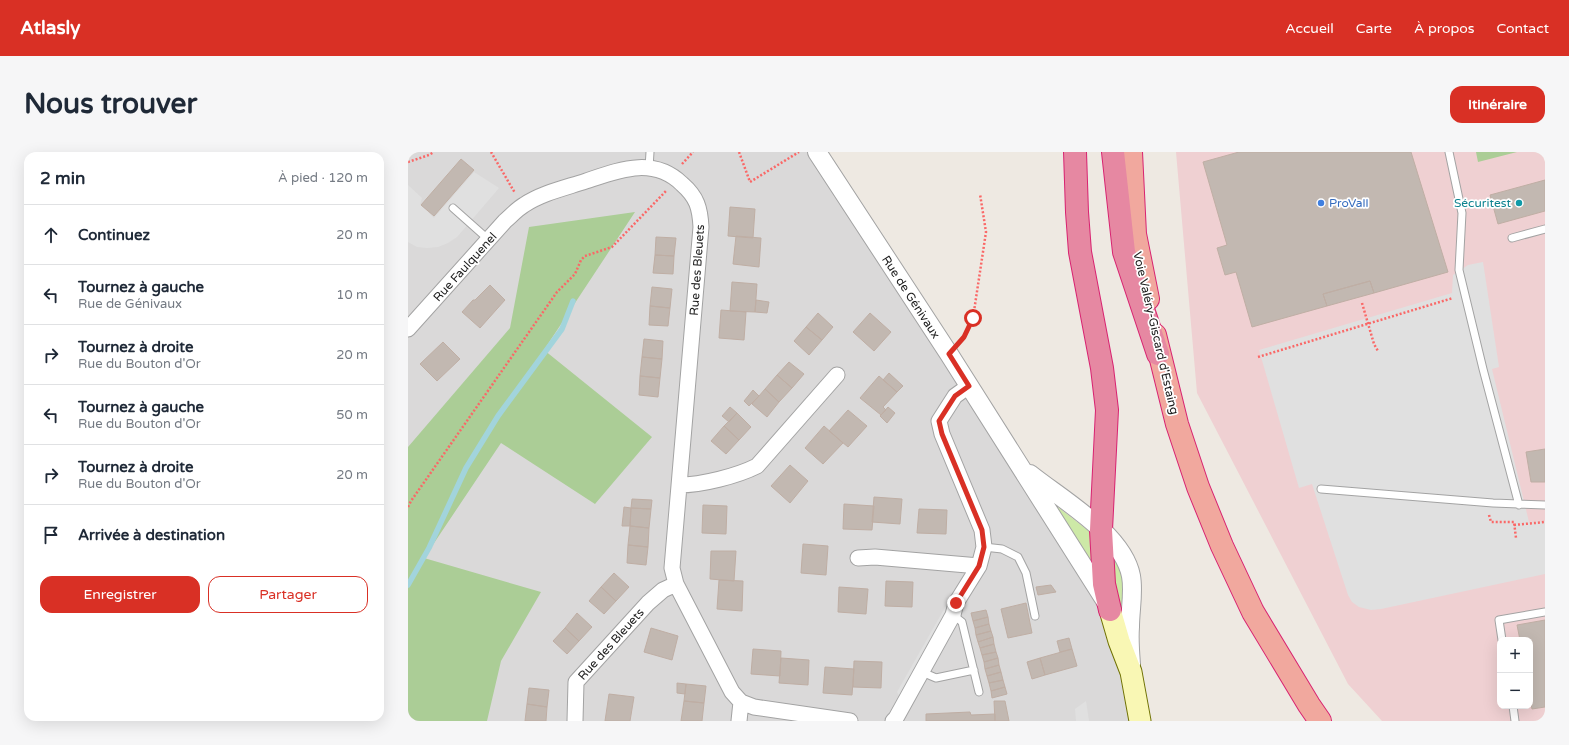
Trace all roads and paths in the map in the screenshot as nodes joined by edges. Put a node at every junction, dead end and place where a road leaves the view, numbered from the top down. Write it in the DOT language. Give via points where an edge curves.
graph roads {
  1 [pos="434,152"];
  2 [pos="491,152"];
  3 [pos="650,152"];
  4 [pos="739,152"];
  5 [pos="800,152"];
  6 [pos="817,152"];
  7 [pos="1075,152"];
  8 [pos="1114,152"];
  9 [pos="1131,152"];
  10 [pos="1450,152"];
  11 [pos="408,162"];
  12 [pos="649,168"];
  13 [pos="676,178"];
  14 [pos="980,194"];
  15 [pos="522,205"];
  16 [pos="453,208"];
  17 [pos="1545,229"];
  18 [pos="1512,238"];
  19 [pos="489,240"];
  20 [pos="1465,295"];
  21 [pos="1362,303"];
  22 [pos="1368,324"];
  23 [pos="408,329"];
  24 [pos="1378,351"];
  25 [pos="949,354"];
  26 [pos="1158,354"];
  27 [pos="1258,357"];
  28 [pos="837,375"];
  29 [pos="969,386"];
  30 [pos="1017,463"];
  31 [pos="679,485"];
  32 [pos="1321,489"];
  33 [pos="1519,505"];
  34 [pos="1545,506"];
  35 [pos="408,507"];
  36 [pos="1487,510"];
  37 [pos="1545,522"];
  38 [pos="1514,525"];
  39 [pos="1101,530"];
  40 [pos="1516,538"];
  41 [pos="984,547"];
  42 [pos="858,558"];
  43 [pos="979,566"];
  44 [pos="676,584"];
  45 [pos="1110,610"];
  46 [pos="1545,612"];
  47 [pos="953,615"];
  48 [pos="1035,616"];
  49 [pos="1502,637"];
  50 [pos="974,670"];
  51 [pos="922,672"];
  52 [pos="1131,672"];
  53 [pos="979,692"];
  54 [pos="741,702"];
  55 [pos="1513,709"];
  56 [pos="574,721"];
  57 [pos="739,721"];
  58 [pos="850,721"];
  59 [pos="893,721"];
  60 [pos="1140,721"];
  61 [pos="1320,721"];
  62 [pos="1515,721"];
  1 -- 11 [label="path"];
  2 -- 15 [label="path"];
  3 -- 12 [label="lane"];
  4 -- 5 [label="path" via="750,182"];
  6 -- 25 [label="street, Rue de Génivaux"];
  7 -- 39 [label="highway" via="1080,252 1102,368 1107,410"];
  8 -- 26 [label="highway" via="1124,252"];
  9 -- 26 [label="highway, Voie Valéry-Giscard d'Estaing" via="1135,234"];
  10 -- 20 [label="lane" via="1462,212 1459,270"];
  12 -- 13 [label="street, Rue des Bleuets" via="672,174"];
  12 -- 15 [label="street, Rue des Bleuets" via="621,170 539,196"];
  13 -- 31 [label="street, Rue des Bleuets" via="694,197 700,209 701,226"];
  13 -- 35 [label="path" via="612,247 590,254 581,260 575,274 557,292"];
  14 -- 25 [label="path" via="986,232 973,318 964,337"];
  15 -- 19 [label="street, Rue Faulquenel"];
  16 -- 19 [label="lane"];
  17 -- 18 [label="lane"];
  19 -- 23 [label="street, Rue Faulquenel"];
  20 -- 22 [label="path"];
  20 -- 33 [label="lane"];
  21 -- 22 [label="path"];
  22 -- 24 [label="path"];
  22 -- 27 [label="path"];
  25 -- 29 [label="street, Rue de Génivaux"];
  26 -- 61 [label="highway, Voie Valéry-Giscard d'Estaing" via="1176,424 1222,546 1253,612"];
  28 -- 31 [label="street" via="757,466 746,472 701,483"];
  29 -- 30 [label="street, Rue de Génivaux"];
  29 -- 41 [label="street" via="955,396 939,421 982,530"];
  30 -- 39 [label="street, Rue de Génivaux"];
  30 -- 45 [label="street, Rue de Génivaux"];
  31 -- 44 [label="street, Rue des Bleuets" via="672,568"];
  32 -- 33 [label="lane"];
  33 -- 34 [label="lane"];
  36 -- 38 [label="path" via="1491,522 1514,522"];
  37 -- 38 [label="path"];
  38 -- 40 [label="path"];
  39 -- 45 [label="highway" via="1104,584"];
  39 -- 52 [label="street, Rue de Génivaux" via="1119,549 1130,574"];
  41 -- 43 [label="street"];
  41 -- 48 [label="lane" via="1002,549 1018,557 1026,573"];
  42 -- 43 [label="street" via="875,557"];
  43 -- 47 [label="street" via="956,603"];
  44 -- 54 [label="street, Rue des Bleuets" via="732,692"];
  44 -- 56 [label="street, Rue des Bleuets" via="663,590 648,603 576,682"];
  45 -- 52 [label="main road, Rue de Génivaux"];
  46 -- 49 [label="lane" via="1499,620"];
  47 -- 50 [label="lane" via="962,622"];
  47 -- 51 [label="street"];
  50 -- 51 [label="lane" via="936,678"];
  50 -- 53 [label="lane"];
  51 -- 59 [label="street"];
  52 -- 60 [label="main road, Rue de Génivaux"];
  54 -- 57 [label="street"];
  54 -- 58 [label="street" via="754,707"];
  55 -- 62 [label="lane"];
}
